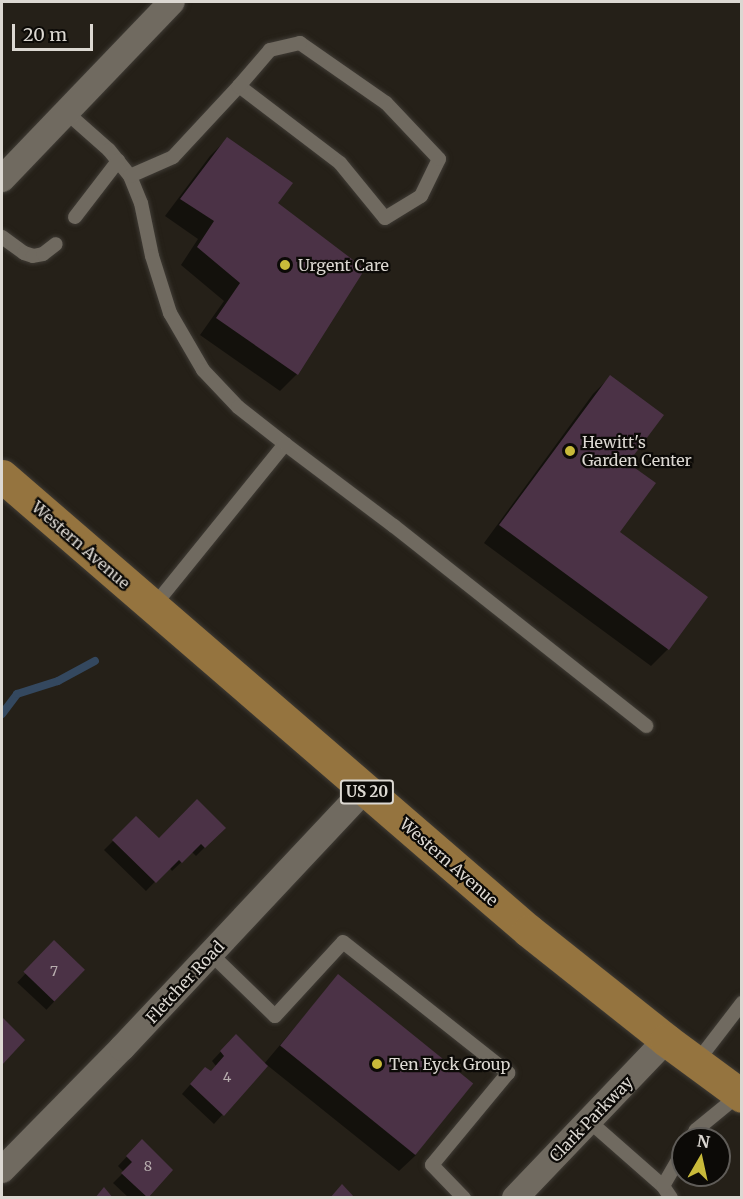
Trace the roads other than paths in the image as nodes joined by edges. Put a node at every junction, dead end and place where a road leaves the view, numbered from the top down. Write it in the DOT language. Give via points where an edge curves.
graph roads {
  1 [pos="172,2"];
  2 [pos="239,86"];
  3 [pos="66,112"];
  4 [pos="118,161"];
  5 [pos="130,176"];
  6 [pos="2,179"];
  7 [pos="75,217"];
  8 [pos="2,237"];
  9 [pos="56,244"];
  10 [pos="285,444"];
  11 [pos="2,476"];
  12 [pos="153,608"];
  13 [pos="646,726"];
  14 [pos="364,790"];
  15 [pos="211,954"];
  16 [pos="741,1003"];
  17 [pos="666,1040"];
  18 [pos="696,1064"];
  19 [pos="741,1095"];
  20 [pos="589,1121"];
  21 [pos="700,1127"];
  22 [pos="2,1170"];
  23 [pos="667,1192"];
  24 [pos="464,1197"];
  25 [pos="515,1197"];
  1 -- 3 [label="street"];
  2 -- 2 [label="lane" via="340,163 385,218 421,196 439,159 386,103 300,43 270,50"];
  2 -- 5 [label="lane" via="173,157"];
  3 -- 4 [label="lane"];
  3 -- 6 [label="street"];
  4 -- 5 [label="lane"];
  4 -- 7 [label="lane"];
  5 -- 10 [label="lane" via="170,313 203,370 238,407"];
  8 -- 9 [label="lane" via="33,255 43,254"];
  10 -- 12 [label="lane"];
  10 -- 13 [label="lane" via="404,533"];
  11 -- 12 [label="main road, Western Avenue / US 20"];
  12 -- 14 [label="main road, Western Avenue / US 20"];
  14 -- 15 [label="street, Fletcher Road"];
  14 -- 17 [label="main road, Western Avenue / US 20" via="529,931"];
  15 -- 22 [label="street, Fletcher Road"];
  15 -- 24 [label="lane" via="275,1016 343,942 508,1073 432,1165"];
  16 -- 18 [label="lane"];
  17 -- 18 [label="main road, Western Avenue / US 20"];
  17 -- 20 [label="street, Clark Parkway"];
  18 -- 19 [label="main road, Western Avenue / US 20"];
  19 -- 21 [label="lane"];
  20 -- 23 [label="lane"];
  20 -- 25 [label="street, Clark Parkway"];
}
